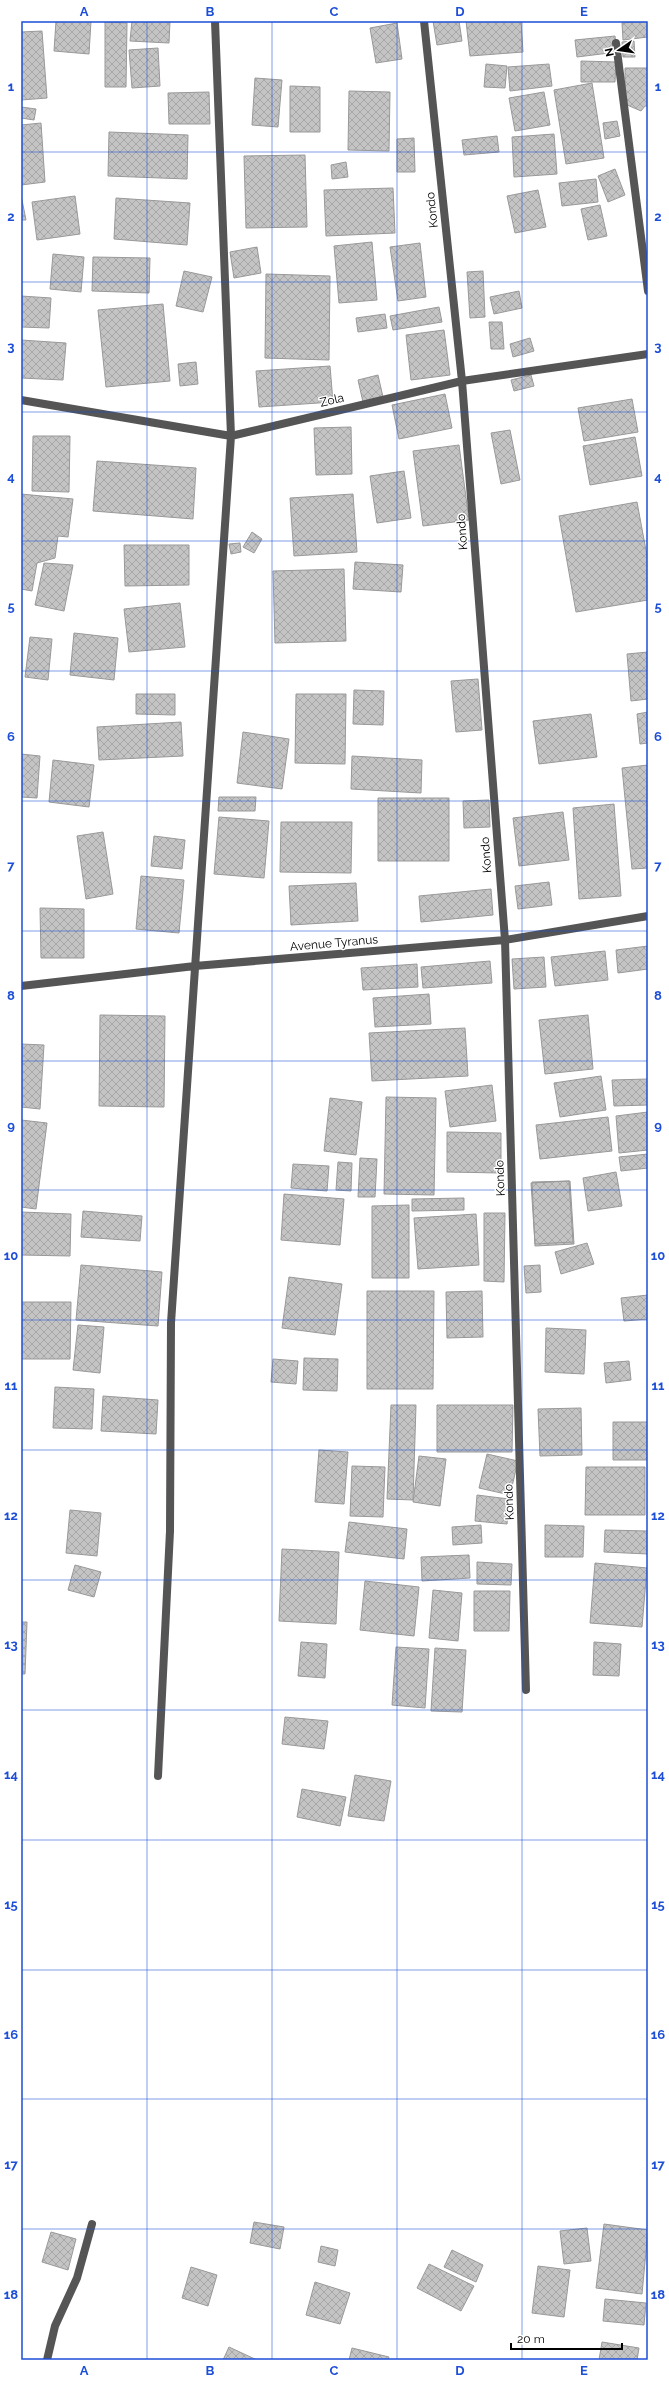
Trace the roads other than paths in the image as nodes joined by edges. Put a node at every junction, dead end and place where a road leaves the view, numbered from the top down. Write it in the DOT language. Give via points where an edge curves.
graph roads {
  1 [pos="214,21"];
  2 [pos="424,21"];
  3 [pos="616,43"];
  4 [pos="648,291"];
  5 [pos="648,354"];
  6 [pos="462,381"];
  7 [pos="21,400"];
  8 [pos="230,436"];
  9 [pos="648,916"];
  10 [pos="505,940"];
  11 [pos="195,966"];
  12 [pos="21,986"];
  13 [pos="526,1690"];
  14 [pos="158,1776"];
  15 [pos="92,2224"];
  16 [pos="47,2360"];
  1 -- 8 [label="street"];
  2 -- 6 [label="street, Kondo"];
  3 -- 4 [label="street"];
  5 -- 6 [label="street, Zola"];
  6 -- 8 [label="street, Zola"];
  6 -- 10 [label="street, Kondo"];
  7 -- 8 [label="street, Zola"];
  8 -- 11 [label="street"];
  9 -- 10 [label="street, Avenue Tyranus"];
  10 -- 11 [label="street, Avenue Tyranus"];
  10 -- 13 [label="street, Kondo"];
  11 -- 12 [label="street, Avenue Tyranus"];
  11 -- 14 [label="street" via="171,1322 170,1531"];
  15 -- 16 [label="street" via="77,2278 55,2326"];
}
